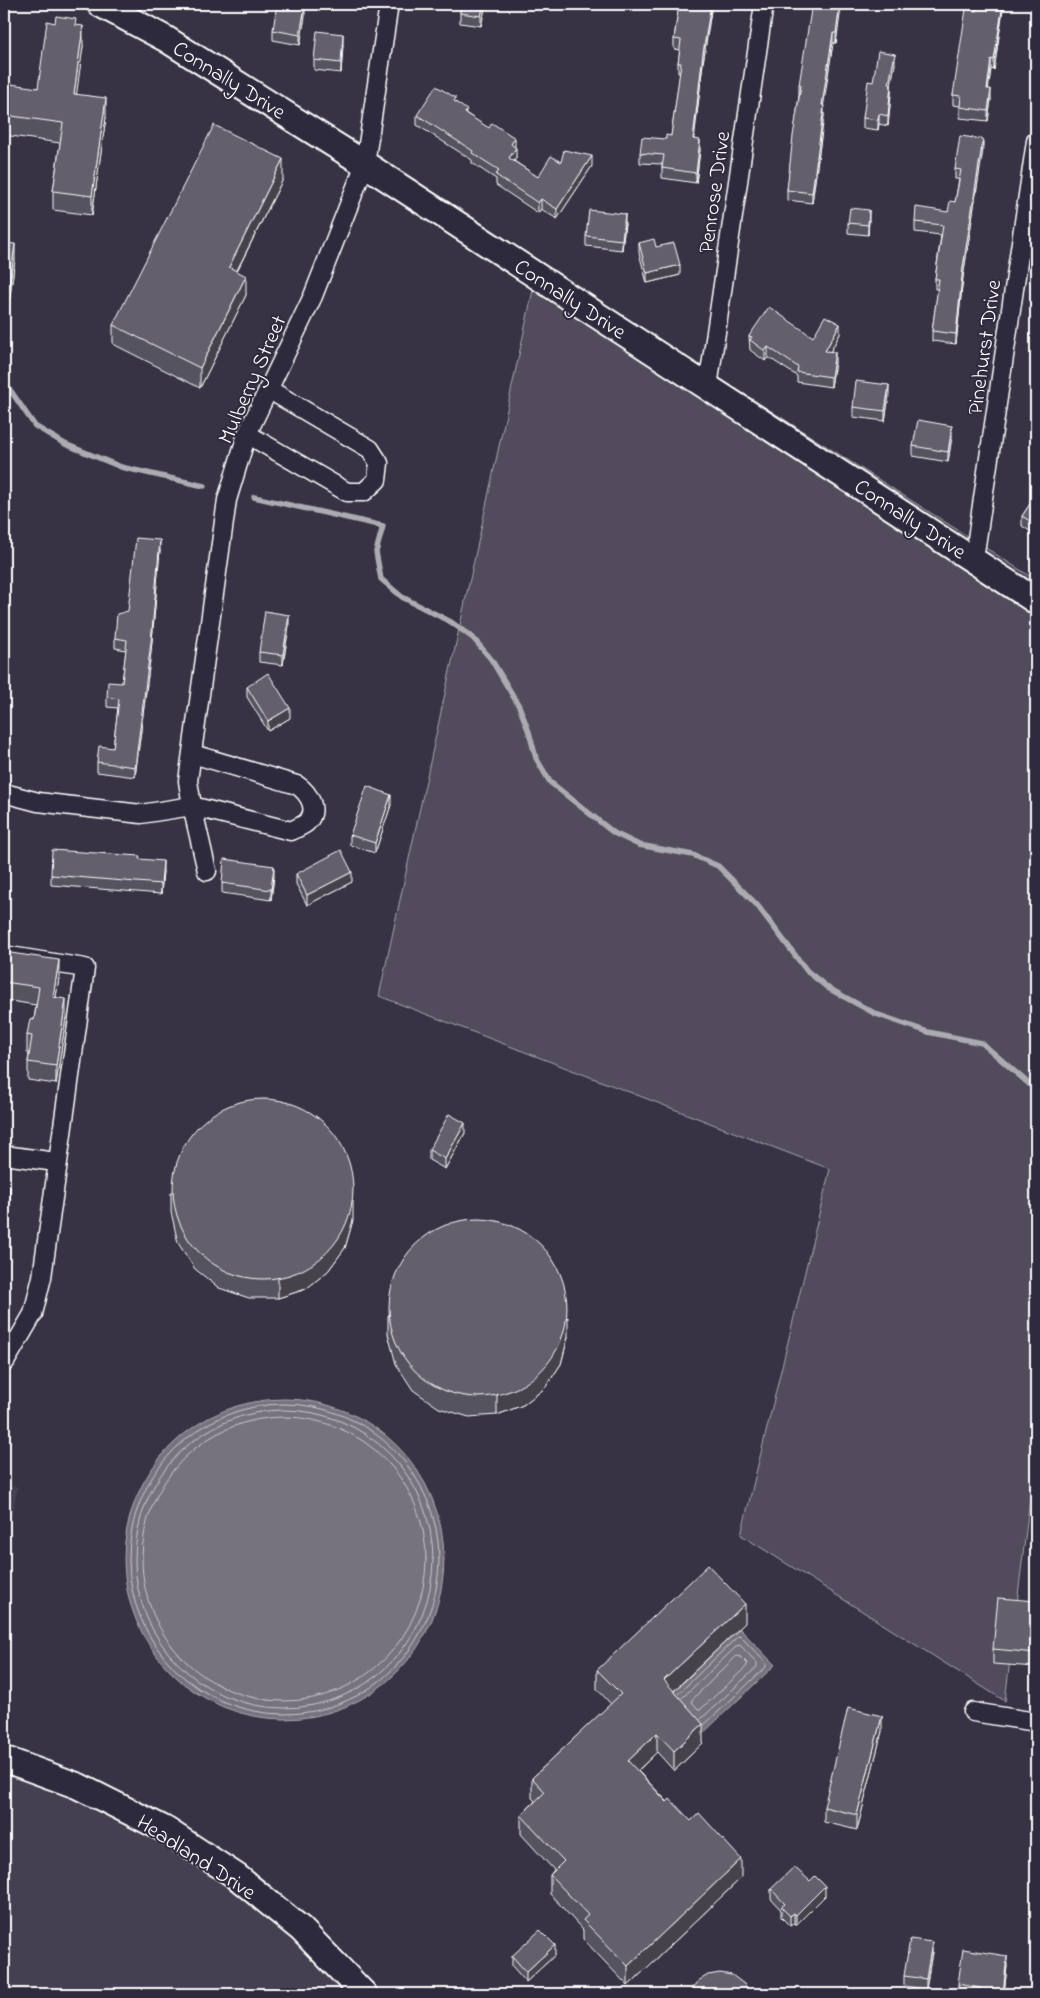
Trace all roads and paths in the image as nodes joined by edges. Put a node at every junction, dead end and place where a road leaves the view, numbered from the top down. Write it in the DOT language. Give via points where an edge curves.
graph roads {
  1 [pos="100,4"];
  2 [pos="390,4"];
  3 [pos="764,4"];
  4 [pos="1036,141"];
  5 [pos="365,164"];
  6 [pos="708,387"];
  7 [pos="268,389"];
  8 [pos="247,434"];
  9 [pos="974,560"];
  10 [pos="1036,601"];
  11 [pos="193,754"];
  12 [pos="4,793"];
  13 [pos="192,806"];
  14 [pos="206,871"];
  15 [pos="4,955"];
  16 [pos="4,1155"];
  17 [pos="56,1162"];
  18 [pos="4,1360"];
  19 [pos="973,1712"];
  20 [pos="1036,1722"];
  21 [pos="4,1759"];
  22 [pos="364,1994"];
  1 -- 5 [label="street, Connally Drive" via="166,39"];
  2 -- 5 [label="street, Mulberry Street"];
  3 -- 6 [label="street, Penrose Drive"];
  4 -- 9 [label="street, Pinehurst Drive"];
  5 -- 6 [label="street, Connally Drive"];
  5 -- 7 [label="street, Mulberry Street" via="313,296"];
  6 -- 9 [label="street, Connally Drive"];
  7 -- 8 [label="street, Mulberry Street"];
  7 -- 8 [label="street" via="370,449 379,463 377,480 364,492 347,492"];
  8 -- 11 [label="street, Mulberry Street" via="228,500"];
  9 -- 10 [label="street, Connally Drive"];
  11 -- 13 [label="street, Mulberry Street" via="188,781"];
  11 -- 13 [label="street" via="297,785 305,790 312,802 312,812 307,823 291,831"];
  12 -- 13 [label="street" via="38,802 141,814"];
  13 -- 14 [label="street, Mulberry Street"];
  15 -- 17 [label="street" via="85,968"];
  16 -- 17 [label="street"];
  17 -- 18 [label="street" via="42,1277 33,1314"];
  19 -- 20 [label="street"];
  21 -- 22 [label="street, Headland Drive" via="78,1786 174,1835 236,1876 300,1929"];
}
